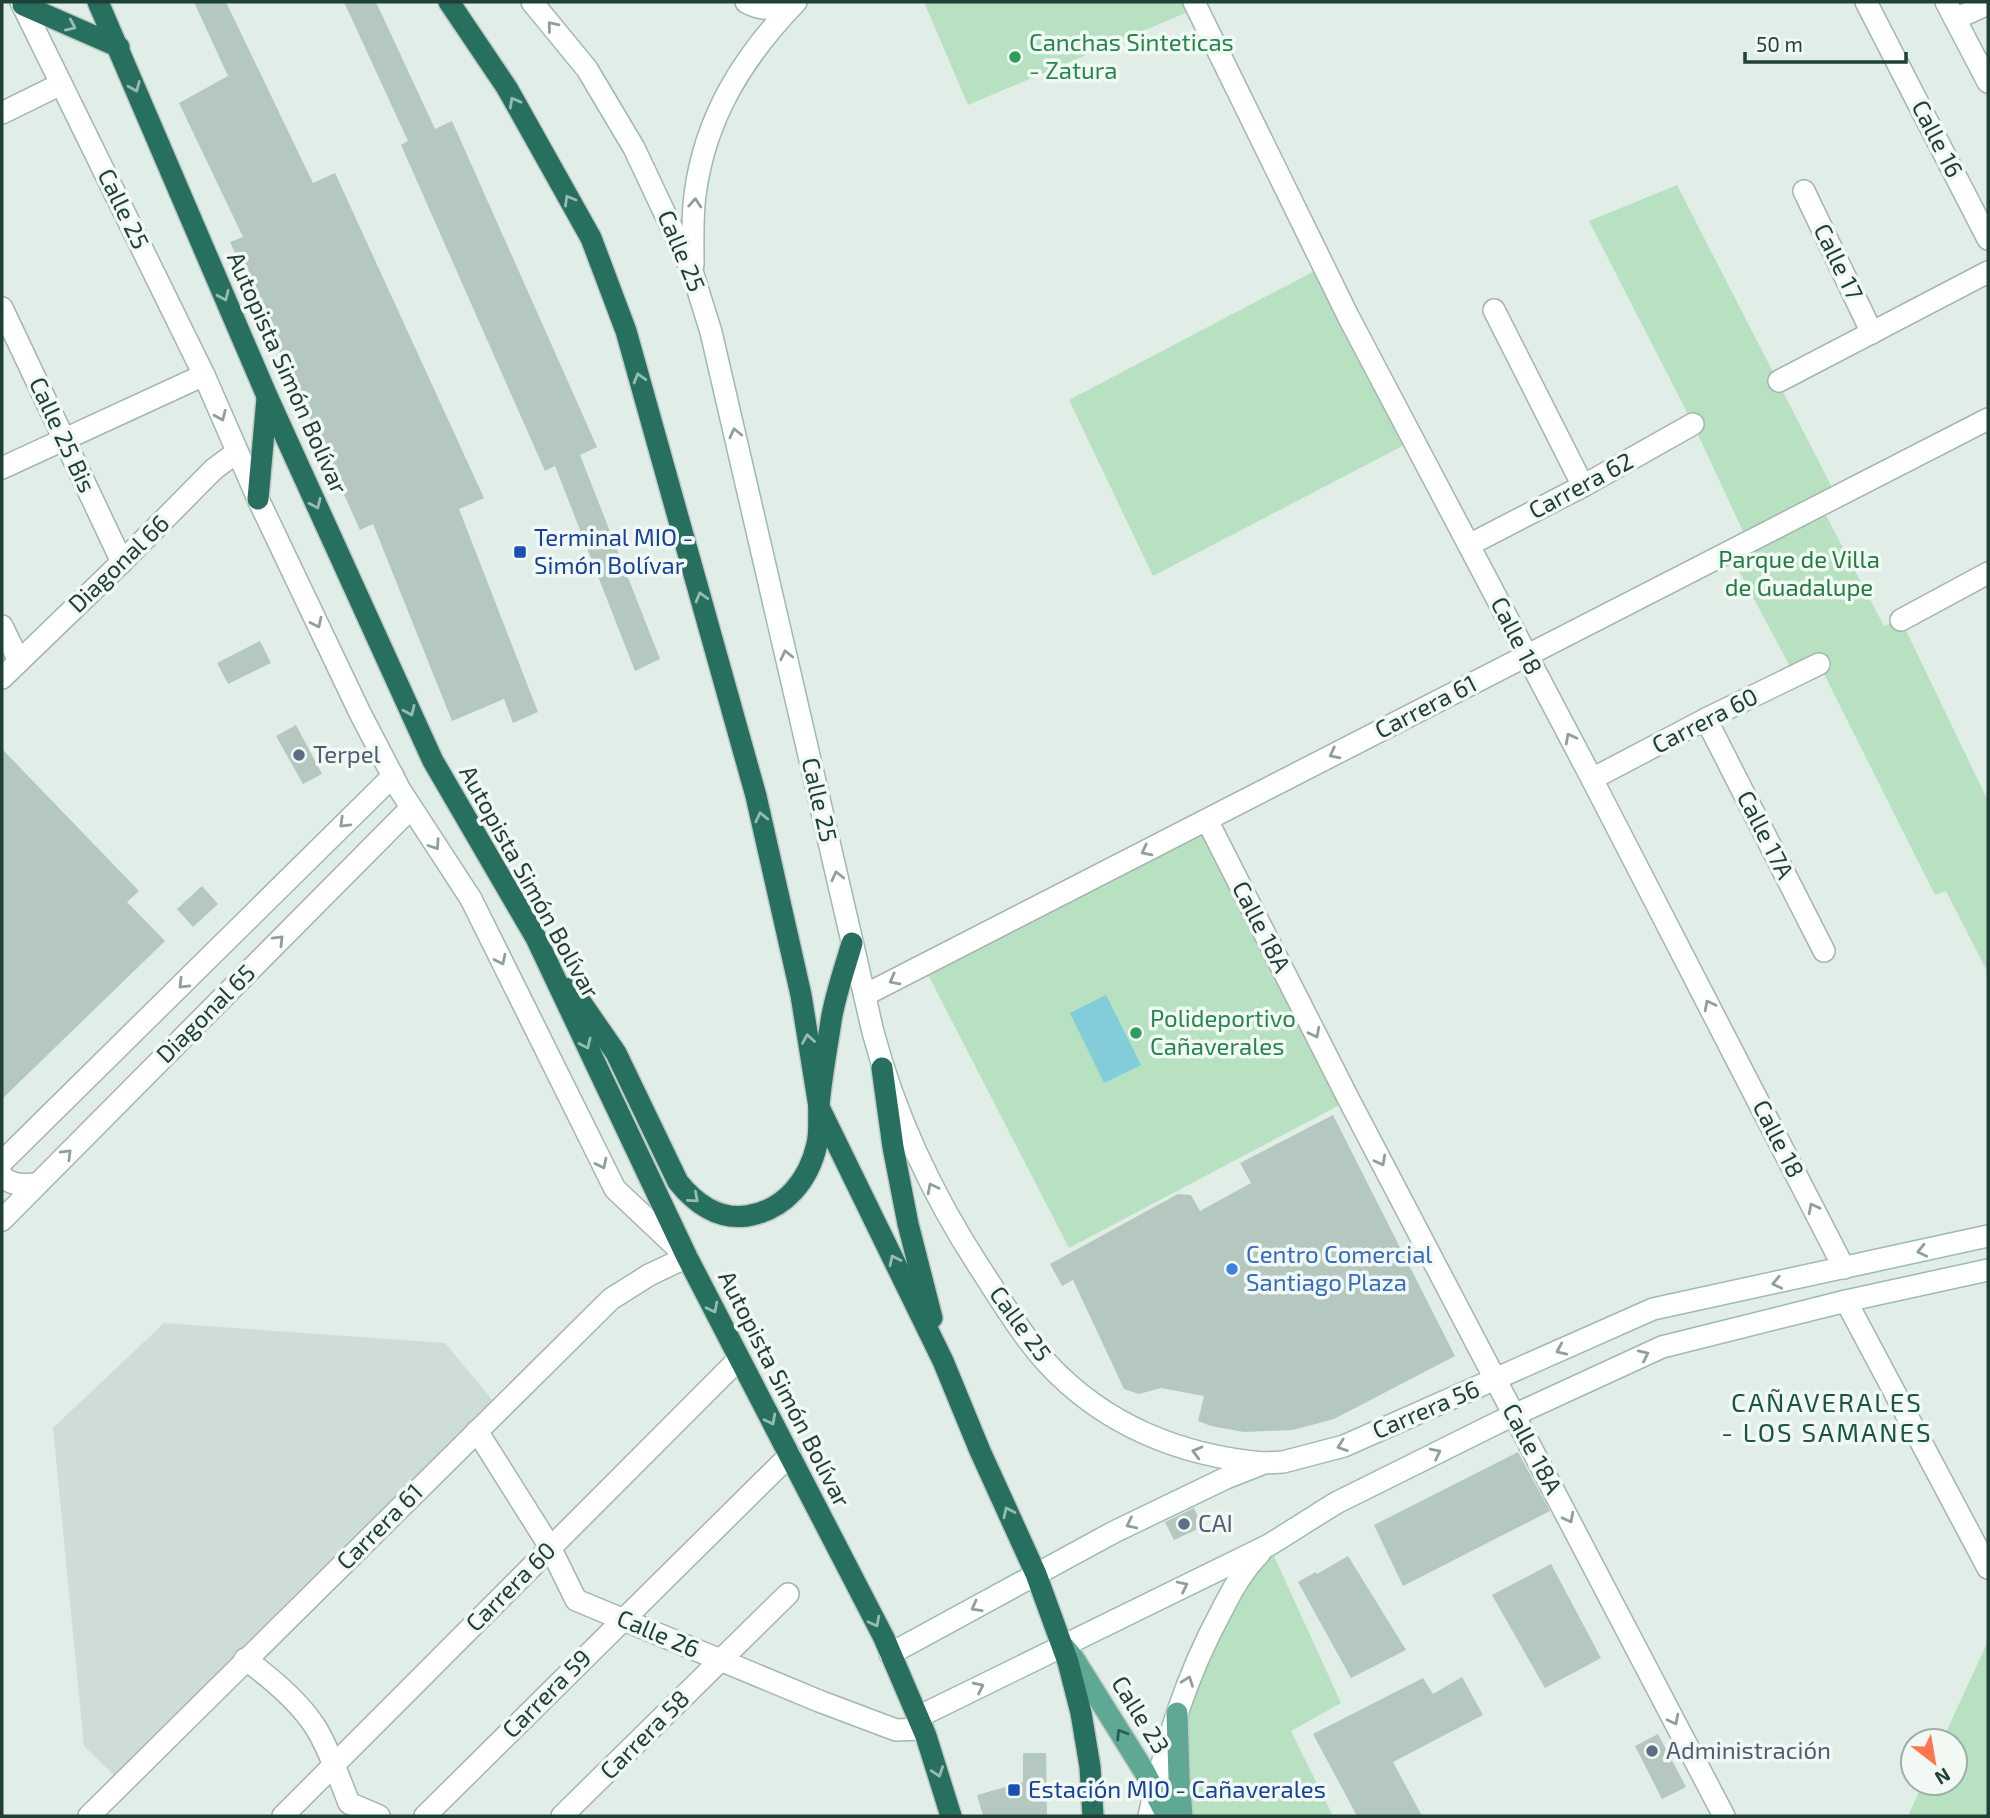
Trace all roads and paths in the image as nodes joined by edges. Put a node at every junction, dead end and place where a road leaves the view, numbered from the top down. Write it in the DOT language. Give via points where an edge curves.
graph roads {
  1 [pos="98,2"];
  2 [pos="449,2"];
  3 [pos="532,2"];
  4 [pos="746,2"];
  5 [pos="796,2"];
  6 [pos="1194,2"];
  7 [pos="1866,2"];
  8 [pos="22,4"];
  9 [pos="1988,4"];
  10 [pos="1951,10"];
  11 [pos="119,47"];
  12 [pos="1988,82"];
  13 [pos="61,84"];
  14 [pos="2,113"];
  15 [pos="1804,191"];
  16 [pos="1988,239"];
  17 [pos="692,271"];
  18 [pos="1988,272"];
  19 [pos="2,308"];
  20 [pos="1494,310"];
  21 [pos="1872,333"];
  22 [pos="204,375"];
  23 [pos="1779,381"];
  24 [pos="267,396"];
  25 [pos="1988,419"];
  26 [pos="1693,424"];
  27 [pos="64,439"];
  28 [pos="237,452"];
  29 [pos="2,468"];
  30 [pos="1583,486"];
  31 [pos="258,499"];
  32 [pos="1469,545"];
  33 [pos="122,562"];
  34 [pos="1988,573"];
  35 [pos="1901,620"];
  36 [pos="2,626"];
  37 [pos="1526,656"];
  38 [pos="19,661"];
  39 [pos="1819,664"];
  40 [pos="2,678"];
  41 [pos="1706,719"];
  42 [pos="393,776"];
  43 [pos="1592,779"];
  44 [pos="411,808"];
  45 [pos="1207,820"];
  46 [pos="536,938"];
  47 [pos="852,943"];
  48 [pos="1824,951"];
  49 [pos="865,995"];
  50 [pos="882,1068"];
  51 [pos="819,1107"];
  52 [pos="2,1167"];
  53 [pos="37,1184"];
  54 [pos="2,1220"];
  55 [pos="1988,1236"];
  56 [pos="687,1258"];
  57 [pos="1844,1268"];
  58 [pos="1988,1270"];
  59 [pos="1846,1301"];
  60 [pos="739,1359"];
  61 [pos="943,1361"];
  62 [pos="1495,1380"];
  63 [pos="1515,1414"];
  64 [pos="477,1431"];
  65 [pos="790,1455"];
  66 [pos="1264,1463"];
  67 [pos="1269,1545"];
  68 [pos="551,1547"];
  69 [pos="1988,1568"];
  70 [pos="1036,1574"];
  71 [pos="788,1594"];
  72 [pos="622,1619"];
  73 [pos="1062,1645"];
  74 [pos="890,1654"];
  75 [pos="245,1659"];
  76 [pos="721,1660"];
  77 [pos="1177,1713"];
  78 [pos="920,1723"];
  79 [pos="335,1765"];
  80 [pos="1154,1793"];
  81 [pos="89,1816"];
  82 [pos="283,1816"];
  83 [pos="379,1816"];
  84 [pos="425,1816"];
  85 [pos="562,1816"];
  86 [pos="951,1816"];
  87 [pos="1093,1816"];
  88 [pos="1149,1816"];
  89 [pos="1167,1816"];
  90 [pos="1182,1816"];
  91 [pos="1724,1816"];
  1 -- 11 [label="highway, Autopista Simón Bolívar"];
  51 -- 2 [label="highway, one-way" via="801,995 757,796 626,331 591,238 507,89"];
  17 -- 3 [label="street, Calle 25, one-way" via="650,179 594,80"];
  4 -- 5 [label="street" via="774,9"];
  17 -- 5 [label="street, one-way" via="695,195 717,114 755,48"];
  6 -- 32 [label="street, Calle 18" via="1348,316"];
  7 -- 16 [label="street, Calle 16"];
  8 -- 11 [label="highway, one-way"];
  8 -- 13 [label="street, Calle 25"];
  9 -- 10 [label="street"];
  10 -- 12 [label="street"];
  11 -- 24 [label="highway, Autopista Simón Bolívar, one-way"];
  13 -- 14 [label="street"];
  13 -- 22 [label="street, Calle 25"];
  15 -- 21 [label="street, Calle 17"];
  47 -- 17 [label="street, Calle 25, one-way" via="711,332"];
  18 -- 21 [label="street"];
  19 -- 27 [label="street, Calle 25 Bis"];
  20 -- 30 [label="street"];
  21 -- 23 [label="street"];
  22 -- 27 [label="street"];
  22 -- 28 [label="street, Calle 25, one-way"];
  24 -- 31 [label="highway"];
  24 -- 46 [label="highway, Autopista Simón Bolívar, one-way" via="433,761"];
  25 -- 37 [label="street, Carrera 61"];
  26 -- 30 [label="street, Carrera 62"];
  27 -- 29 [label="street"];
  27 -- 33 [label="street, Calle 25 Bis"];
  28 -- 31 [label="street, Calle 25"];
  28 -- 33 [label="street, Diagonal 66" via="214,469"];
  30 -- 32 [label="street, Carrera 62"];
  31 -- 42 [label="street, Calle 25, one-way"];
  32 -- 37 [label="street, Calle 18"];
  33 -- 38 [label="street, Diagonal 66"];
  34 -- 35 [label="street"];
  36 -- 38 [label="street"];
  43 -- 37 [label="street, Calle 18, one-way"];
  37 -- 45 [label="street, Carrera 61, one-way"];
  38 -- 40 [label="street, Diagonal 66"];
  39 -- 41 [label="street, Carrera 60"];
  41 -- 43 [label="street, Carrera 60"];
  41 -- 48 [label="street, Calle 17A"];
  42 -- 44 [label="street, Calle 25"];
  42 -- 52 [label="street, Diagonal 65, one-way"];
  57 -- 43 [label="street, Calle 18, one-way"];
  53 -- 44 [label="street, Diagonal 65, one-way"];
  44 -- 56 [label="street, Calle 25, one-way" via="471,899 615,1189"];
  45 -- 49 [label="street, Carrera 61, one-way"];
  45 -- 62 [label="street, Calle 18A, one-way"];
  46 -- 51 [label="highway, one-way" via="615,1053 678,1182 702,1206 743,1216 767,1211 788,1198 803,1180 817,1143"];
  46 -- 56 [label="highway, Autopista Simón Bolívar, one-way"];
  47 -- 49 [label="street, Calle 25"];
  47 -- 51 [label="highway" via="832,1017"];
  49 -- 50 [label="street, Calle 25"];
  50 -- 61 [label="highway" via="908,1224"];
  66 -- 50 [label="street, Calle 25, one-way" via="1207,1455 1154,1438 1086,1398 1047,1363 949,1221 911,1146"];
  61 -- 51 [label="highway, one-way"];
  52 -- 53 [label="street" via="4,1179 20,1185"];
  53 -- 54 [label="street, Diagonal 65"];
  55 -- 57 [label="street, Carrera 56, one-way"];
  56 -- 60 [label="highway, Autopista Simón Bolívar, one-way"];
  56 -- 64 [label="street, Carrera 61" via="611,1299"];
  57 -- 62 [label="street, Carrera 56, one-way" via="1653,1309"];
  58 -- 59 [label="street, Carrera 56"];
  63 -- 59 [label="street, Carrera 56, one-way" via="1662,1347"];
  59 -- 69 [label="street"];
  60 -- 65 [label="highway, Autopista Simón Bolívar, one-way"];
  60 -- 68 [label="street, Carrera 60"];
  70 -- 61 [label="highway, one-way"];
  62 -- 63 [label="street, Calle 18A"];
  62 -- 66 [label="street, Carrera 56, one-way" via="1344,1446"];
  67 -- 63 [label="street, Carrera 56, one-way" via="1336,1503"];
  63 -- 91 [label="street, Calle 18A, one-way"];
  64 -- 68 [label="street, Calle 26"];
  64 -- 75 [label="street, Carrera 61"];
  65 -- 72 [label="street, Carrera 59"];
  65 -- 74 [label="highway, Autopista Simón Bolívar, one-way"];
  66 -- 70 [label="street, Carrera 56, one-way" via="1114,1532"];
  73 -- 67 [label="street, Carrera 56, one-way"];
  77 -- 67 [label="street, Carrera 56, one-way" via="1234,1588 1249,1564"];
  68 -- 72 [label="street, Calle 26" via="576,1600"];
  68 -- 79 [label="street, Carrera 60"];
  70 -- 73 [label="highway"];
  70 -- 74 [label="street, Carrera 56, one-way"];
  71 -- 76 [label="street, Carrera 58"];
  72 -- 76 [label="street, Calle 26"];
  72 -- 84 [label="street, Carrera 59"];
  78 -- 73 [label="street, Carrera 56, one-way"];
  80 -- 73 [label="main road, Calle 23, one-way"];
  73 -- 87 [label="highway" via="1081,1713"];
  74 -- 78 [label="highway, Autopista Simón Bolívar"];
  75 -- 79 [label="street" via="287,1694 315,1727"];
  75 -- 81 [label="street, Carrera 61"];
  76 -- 78 [label="street, Calle 26" via="896,1730"];
  76 -- 85 [label="street, Carrera 58"];
  77 -- 80 [label="street, Carrera 56"];
  77 -- 90 [label="main road"];
  78 -- 86 [label="highway, Autopista Simón Bolívar, one-way"];
  79 -- 82 [label="street, Carrera 60"];
  79 -- 83 [label="street" via="349,1803"];
  80 -- 88 [label="street, Carrera 56"];
  80 -- 89 [label="main road, Calle 23"];
}
